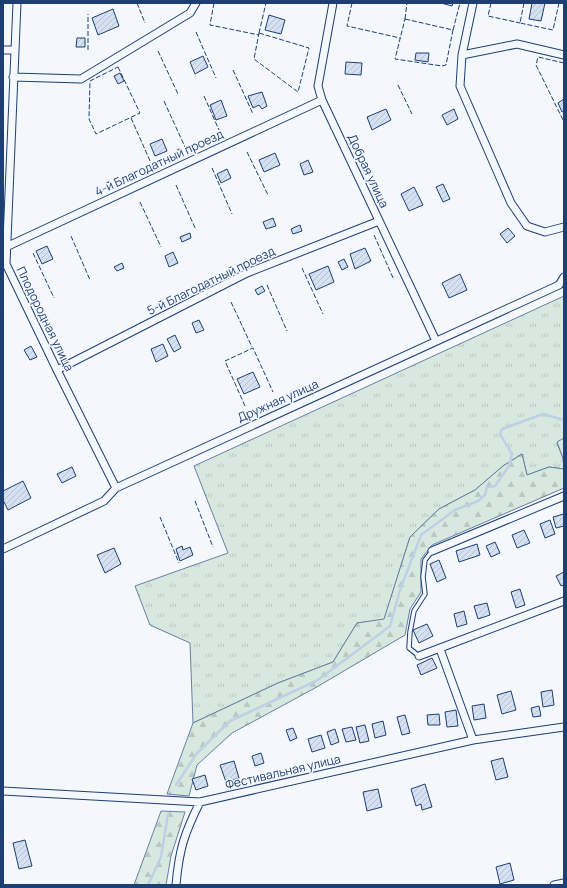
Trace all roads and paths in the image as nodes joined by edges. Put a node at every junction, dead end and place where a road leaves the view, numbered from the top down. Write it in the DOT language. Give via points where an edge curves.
graph roads {
  1 [pos="17,3"];
  2 [pos="196,3"];
  3 [pos="332,3"];
  4 [pos="473,3"];
  5 [pos="3,50"];
  6 [pos="15,50"];
  7 [pos="462,55"];
  8 [pos="564,55"];
  9 [pos="13,77"];
  10 [pos="322,100"];
  11 [pos="6,180"];
  12 [pos="378,221"];
  13 [pos="564,227"];
  14 [pos="4,247"];
  15 [pos="564,277"];
  16 [pos="436,341"];
  17 [pos="57,370"];
  18 [pos="116,488"];
  19 [pos="564,496"];
  20 [pos="3,549"];
  21 [pos="432,550"];
  22 [pos="564,601"];
  23 [pos="440,649"];
  24 [pos="419,656"];
  25 [pos="564,727"];
  26 [pos="473,740"];
  27 [pos="3,792"];
  28 [pos="200,802"];
  29 [pos="564,883"];
  30 [pos="176,885"];
  31 [pos="554,885"];
  1 -- 6 [label="street, Плодородная улица"];
  2 -- 9 [label="street" via="190,14 81,79"];
  3 -- 10 [label="street, Добрая улица" via="318,86"];
  4 -- 7 [label="street"];
  5 -- 6 [label="street"];
  6 -- 9 [label="street, Плодородная улица"];
  7 -- 8 [label="street" via="517,44"];
  7 -- 13 [label="street" via="460,86 511,204 527,226 545,232"];
  9 -- 11 [label="street, Плодородная улица"];
  10 -- 12 [label="street, Добрая улица"];
  10 -- 14 [label="street, 4-й Благодатный проезд"];
  11 -- 14 [label="street, Плодородная улица"];
  12 -- 16 [label="street, Добрая улица"];
  12 -- 17 [label="street, 5-й Благодатный проезд" via="247,273"];
  14 -- 17 [label="street, Плодородная улица" via="6,264"];
  15 -- 16 [label="street, Дружная улица" via="559,285"];
  16 -- 18 [label="street, Дружная улица"];
  17 -- 18 [label="street, Плодородная улица"];
  18 -- 20 [label="street, Дружная улица" via="104,502"];
  19 -- 21 [label="street"];
  21 -- 24 [label="lane" via="425,560 425,594 414,610 410,632 410,648"];
  22 -- 23 [label="street"];
  23 -- 24 [label="street"];
  23 -- 26 [label="street"];
  25 -- 26 [label="street, Фестивальная улица"];
  26 -- 28 [label="street, Фестивальная улица"];
  27 -- 28 [label="street, Фестивальная улица"];
  28 -- 30 [label="street" via="180,850"];
  29 -- 31 [label="street"];
}
